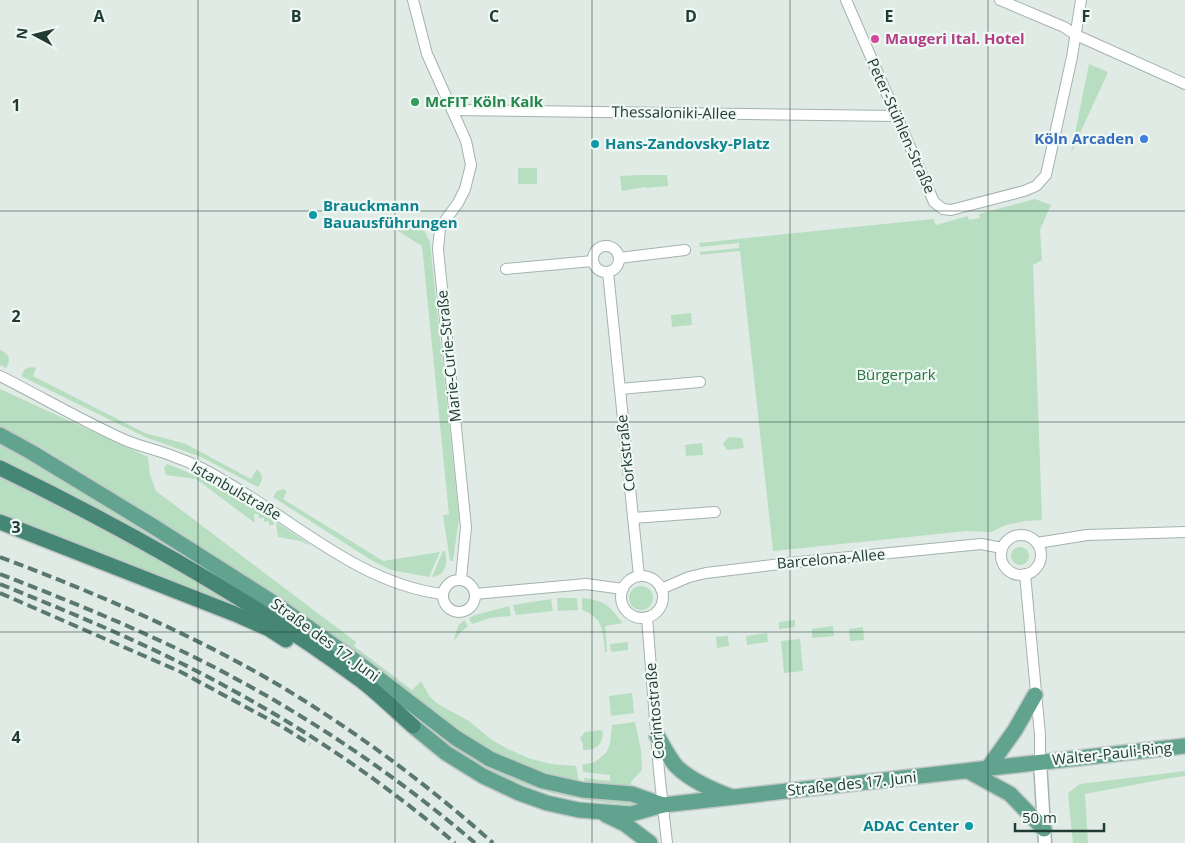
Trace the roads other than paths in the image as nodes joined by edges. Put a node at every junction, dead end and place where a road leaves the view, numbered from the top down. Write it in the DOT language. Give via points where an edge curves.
graph roads {
  1 [pos="413,0"];
  2 [pos="846,0"];
  3 [pos="1000,0"];
  4 [pos="1081,0"];
  5 [pos="1075,34"];
  6 [pos="1185,84"];
  7 [pos="452,110"];
  8 [pos="897,116"];
  9 [pos="685,250"];
  10 [pos="619,258"];
  11 [pos="593,261"];
  12 [pos="506,269"];
  13 [pos="608,272"];
  14 [pos="0,376"];
  15 [pos="700,382"];
  16 [pos="620,389"];
  17 [pos="0,435"];
  18 [pos="0,468"];
  19 [pos="715,512"];
  20 [pos="633,518"];
  21 [pos="0,522"];
  22 [pos="1185,532"];
  23 [pos="1036,543"];
  24 [pos="1002,548"];
  25 [pos="1025,574"];
  26 [pos="639,576"];
  27 [pos="461,580"];
  28 [pos="623,589"];
  29 [pos="662,589"];
  30 [pos="442,594"];
  31 [pos="475,594"];
  32 [pos="647,617"];
  33 [pos="1035,695"];
  34 [pos="413,726"];
  35 [pos="657,736"];
  36 [pos="1185,746"];
  37 [pos="1040,762"];
  38 [pos="988,768"];
  39 [pos="968,771"];
  40 [pos="734,797"];
  41 [pos="663,805"];
  42 [pos="600,812"];
  43 [pos="1044,836"];
  44 [pos="650,843"];
  45 [pos="667,843"];
  1 -- 7 [label="street, Marie-Curie-Straße" via="427,54"];
  2 -- 8 [label="street, Peter-Stühlen-Straße"];
  3 -- 5 [label="street"];
  4 -- 5 [label="street"];
  5 -- 6 [label="street"];
  5 -- 8 [label="street, Peter-Stühlen-Straße" via="1046,175 1036,186 1024,192 951,210 943,209 934,202"];
  7 -- 8 [label="street, Thessaloniki-Allee"];
  7 -- 27 [label="street, Marie-Curie-Straße" via="466,141 471,165 470,176 458,203 440,229 438,249 466,526"];
  9 -- 10 [label="street"];
  10 -- 11 [label="street" via="616,251 603,247 596,252"];
  10 -- 13 [label="street" via="616,268"];
  11 -- 12 [label="street"];
  11 -- 13 [label="street" via="601,272"];
  13 -- 16 [label="street, Corkstraße"];
  14 -- 30 [label="street, Istanbulstraße" via="126,440 202,468 372,573 397,584"];
  15 -- 16 [label="street"];
  16 -- 20 [label="street, Corkstraße"];
  17 -- 41 [label="main road, Straße des 17. Juni" via="276,605 456,738 490,759 543,781 583,790 632,794"];
  18 -- 34 [label="highway" via="143,541 269,617 363,682"];
  19 -- 20 [label="street"];
  20 -- 26 [label="street, Corkstraße"];
  21 -- 34 [label="highway" via="269,630"];
  22 -- 23 [label="street" via="1087,535"];
  23 -- 24 [label="street" via="1028,536 1018,535 1008,539"];
  23 -- 25 [label="street" via="1040,558 1032,571"];
  24 -- 25 [label="street" via="1004,565 1013,573"];
  24 -- 29 [label="street, Barcelona-Allee" via="982,544 706,573"];
  25 -- 33 [label="street"];
  26 -- 28 [label="street" via="632,578"];
  26 -- 29 [label="street" via="652,578"];
  27 -- 30 [label="street" via="449,583"];
  27 -- 31 [label="street" via="472,586"];
  28 -- 31 [label="street" via="586,584"];
  28 -- 32 [label="street" via="624,608 634,616"];
  29 -- 32 [label="street" via="657,612"];
  30 -- 31 [label="street" via="444,604 458,612 464,612 473,605"];
  32 -- 35 [label="street, Corintostraße"];
  33 -- 37 [label="street"];
  33 -- 38 [label="main road" via="1016,730"];
  34 -- 42 [label="main road, Straße des 17. Juni" via="446,753 518,793 547,803"];
  35 -- 40 [label="main road" via="676,765 688,775"];
  35 -- 41 [label="street, Corintostraße"];
  36 -- 37 [label="main road, Walter-Pauli-Ring"];
  37 -- 38 [label="main road, Straße des 17. Juni"];
  37 -- 43 [label="street"];
  38 -- 39 [label="main road, Straße des 17. Juni"];
  39 -- 40 [label="main road, Straße des 17. Juni"];
  39 -- 43 [label="main road" via="1010,794"];
  40 -- 41 [label="main road, Straße des 17. Juni"];
  41 -- 42 [label="main road, Straße des 17. Juni" via="631,814"];
  41 -- 45 [label="street, Corintostraße"];
  42 -- 44 [label="main road" via="625,824"];
}
